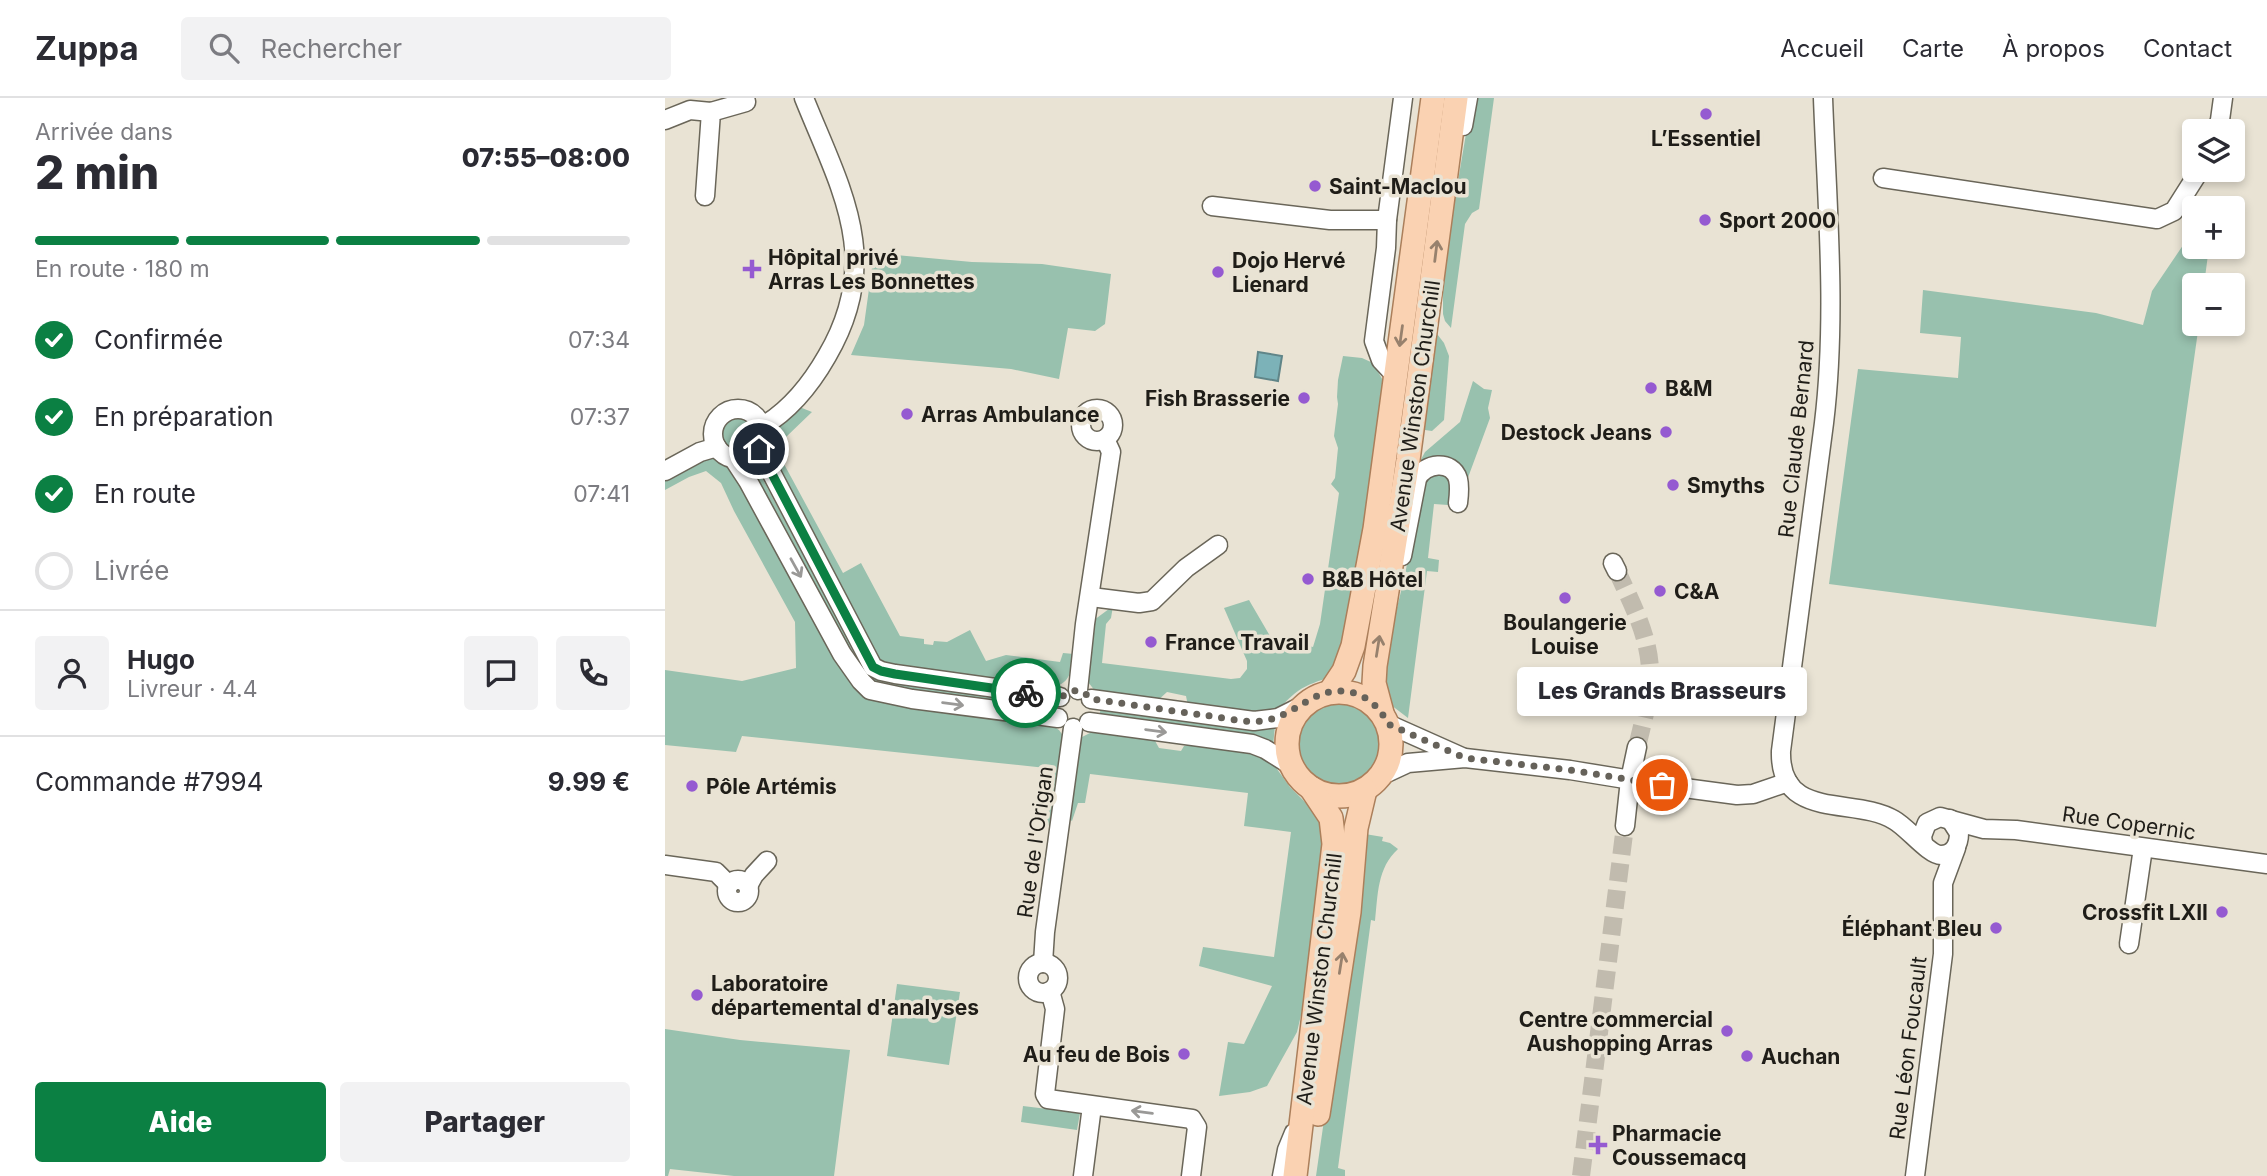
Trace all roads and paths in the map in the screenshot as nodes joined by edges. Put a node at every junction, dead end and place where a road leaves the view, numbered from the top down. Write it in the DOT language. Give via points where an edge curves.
graph roads {
  1 [pos="745,98"];
  2 [pos="804,98"];
  3 [pos="1403,98"];
  4 [pos="1433,98"];
  5 [pos="1456,98"];
  6 [pos="1468,98"];
  7 [pos="1823,98"];
  8 [pos="2223,98"];
  9 [pos="711,113"];
  10 [pos="2220,119"];
  11 [pos="665,120"];
  12 [pos="1883,178"];
  13 [pos="2192,182"];
  14 [pos="705,196"];
  15 [pos="1212,206"];
  16 [pos="1442,207"];
  17 [pos="1387,220"];
  18 [pos="1396,376"];
  19 [pos="763,426"];
  20 [pos="1108,445"];
  21 [pos="717,447"];
  22 [pos="759,449"];
  23 [pos="733,458"];
  24 [pos="665,471"];
  25 [pos="1458,503"];
  26 [pos="1218,545"];
  27 [pos="1387,596"];
  28 [pos="1091,597"];
  29 [pos="1330,692"];
  30 [pos="1084,695"];
  31 [pos="1060,697"];
  32 [pos="1302,706"];
  33 [pos="1058,718"];
  34 [pos="1385,718"];
  35 [pos="1081,725"];
  36 [pos="1637,747"];
  37 [pos="1465,758"];
  38 [pos="1291,766"];
  39 [pos="1630,780"];
  40 [pos="1788,782"];
  41 [pos="1373,783"];
  42 [pos="1311,788"];
  43 [pos="1945,818"];
  44 [pos="1893,819"];
  45 [pos="1625,826"];
  46 [pos="1984,829"];
  47 [pos="1957,846"];
  48 [pos="1926,847"];
  49 [pos="2143,848"];
  50 [pos="767,861"];
  51 [pos="2267,864"];
  52 [pos="665,865"];
  53 [pos="1943,883"];
  54 [pos="2129,944"];
  55 [pos="1093,1106"];
  56 [pos="1304,1107"];
  57 [pos="1083,1176"];
  58 [pos="1191,1176"];
  59 [pos="1282,1176"];
  60 [pos="1296,1176"];
  61 [pos="1310,1176"];
  62 [pos="1915,1176"];
  1 -- 9 [label="street" via="746,102"];
  2 -- 19 [label="street" via="849,214 854,240 851,303 824,361 794,401"];
  3 -- 17 [label="street"];
  4 -- 18 [label="main road, Avenue Winston Churchill, one-way"];
  5 -- 16 [label="main road, Avenue Winston Churchill"];
  6 -- 16 [label="street"];
  7 -- 40 [label="street, Rue Claude Bernard" via="1829,371 1781,751"];
  8 -- 10 [label="street"];
  9 -- 11 [label="street" via="690,110"];
  9 -- 14 [label="street"];
  12 -- 13 [label="street" via="2157,219 2174,211"];
  15 -- 17 [label="street" via="1330,220"];
  27 -- 16 [label="main road, Avenue Winston Churchill, one-way"];
  17 -- 18 [label="street" via="1374,341 1381,360"];
  18 -- 29 [label="main road, Avenue Winston Churchill" via="1353,646"];
  19 -- 21 [label="street" via="747,410 725,412 715,424"];
  19 -- 22 [label="street"];
  20 -- 28 [label="street"];
  21 -- 23 [label="street"];
  21 -- 24 [label="street"];
  22 -- 23 [label="street" via="748,457"];
  22 -- 31 [label="street" via="873,667"];
  23 -- 33 [label="street, one-way" via="842,654 870,690"];
  25 -- 27 [label="street" via="1459,482 1451,469 1434,466 1418,475 1403,554"];
  26 -- 28 [label="street" via="1185,568 1151,601"];
  34 -- 27 [label="main road, Avenue Winston Churchill, one-way" via="1374,675"];
  28 -- 30 [label="street" via="1085,624"];
  29 -- 32 [label="main road"];
  29 -- 34 [label="main road" via="1359,695"];
  30 -- 31 [label="street" via="1072,690"];
  30 -- 32 [label="street" via="1254,721 1278,718"];
  30 -- 35 [label="street" via="1093,711"];
  31 -- 33 [label="street"];
  32 -- 38 [label="main road" via="1287,735"];
  33 -- 35 [label="street" via="1066,726"];
  34 -- 37 [label="street"];
  34 -- 41 [label="main road" via="1391,746 1387,764"];
  35 -- 38 [label="street, one-way" via="1252,744"];
  35 -- 55 [label="street, Rue de l'Origan" via="1045,932 1043,963 1058,974 1050,991 1055,1009 1045,1094 1048,1099"];
  36 -- 39 [label="street"];
  37 -- 39 [label="street"];
  37 -- 41 [label="street" via="1408,763"];
  38 -- 42 [label="main road"];
  39 -- 40 [label="street" via="1745,795"];
  39 -- 45 [label="street"];
  40 -- 44 [label="street, Rue Copernic" via="1817,804"];
  41 -- 42 [label="main road" via="1339,796"];
  61 -- 41 [label="main road, Avenue Winston Churchill, one-way" via="1350,901 1356,828"];
  42 -- 56 [label="main road, Avenue Winston Churchill" via="1331,818 1335,844"];
  43 -- 44 [label="street, Rue Copernic"];
  43 -- 46 [label="street, Rue Copernic"];
  43 -- 47 [label="street" via="1958,827"];
  43 -- 48 [label="street" via="1927,823 1921,836"];
  44 -- 48 [label="street, Rue Copernic"];
  46 -- 47 [label="street"];
  46 -- 49 [label="street, Rue Copernic"];
  47 -- 48 [label="street" via="1940,855"];
  47 -- 53 [label="street, Rue Léon Foucault"];
  48 -- 53 [label="street, Rue Léon Foucault"];
  49 -- 51 [label="street, Rue Copernic"];
  49 -- 54 [label="street"];
  50 -- 52 [label="street" via="748,886 747,898 738,903 729,898 729,884 716,872"];
  53 -- 62 [label="street, Rue Léon Foucault" via="1943,954"];
  55 -- 57 [label="street"];
  58 -- 55 [label="street, one-way" via="1197,1127 1192,1119"];
  56 -- 59 [label="street"];
  56 -- 60 [label="main road, Avenue Winston Churchill"];
}
